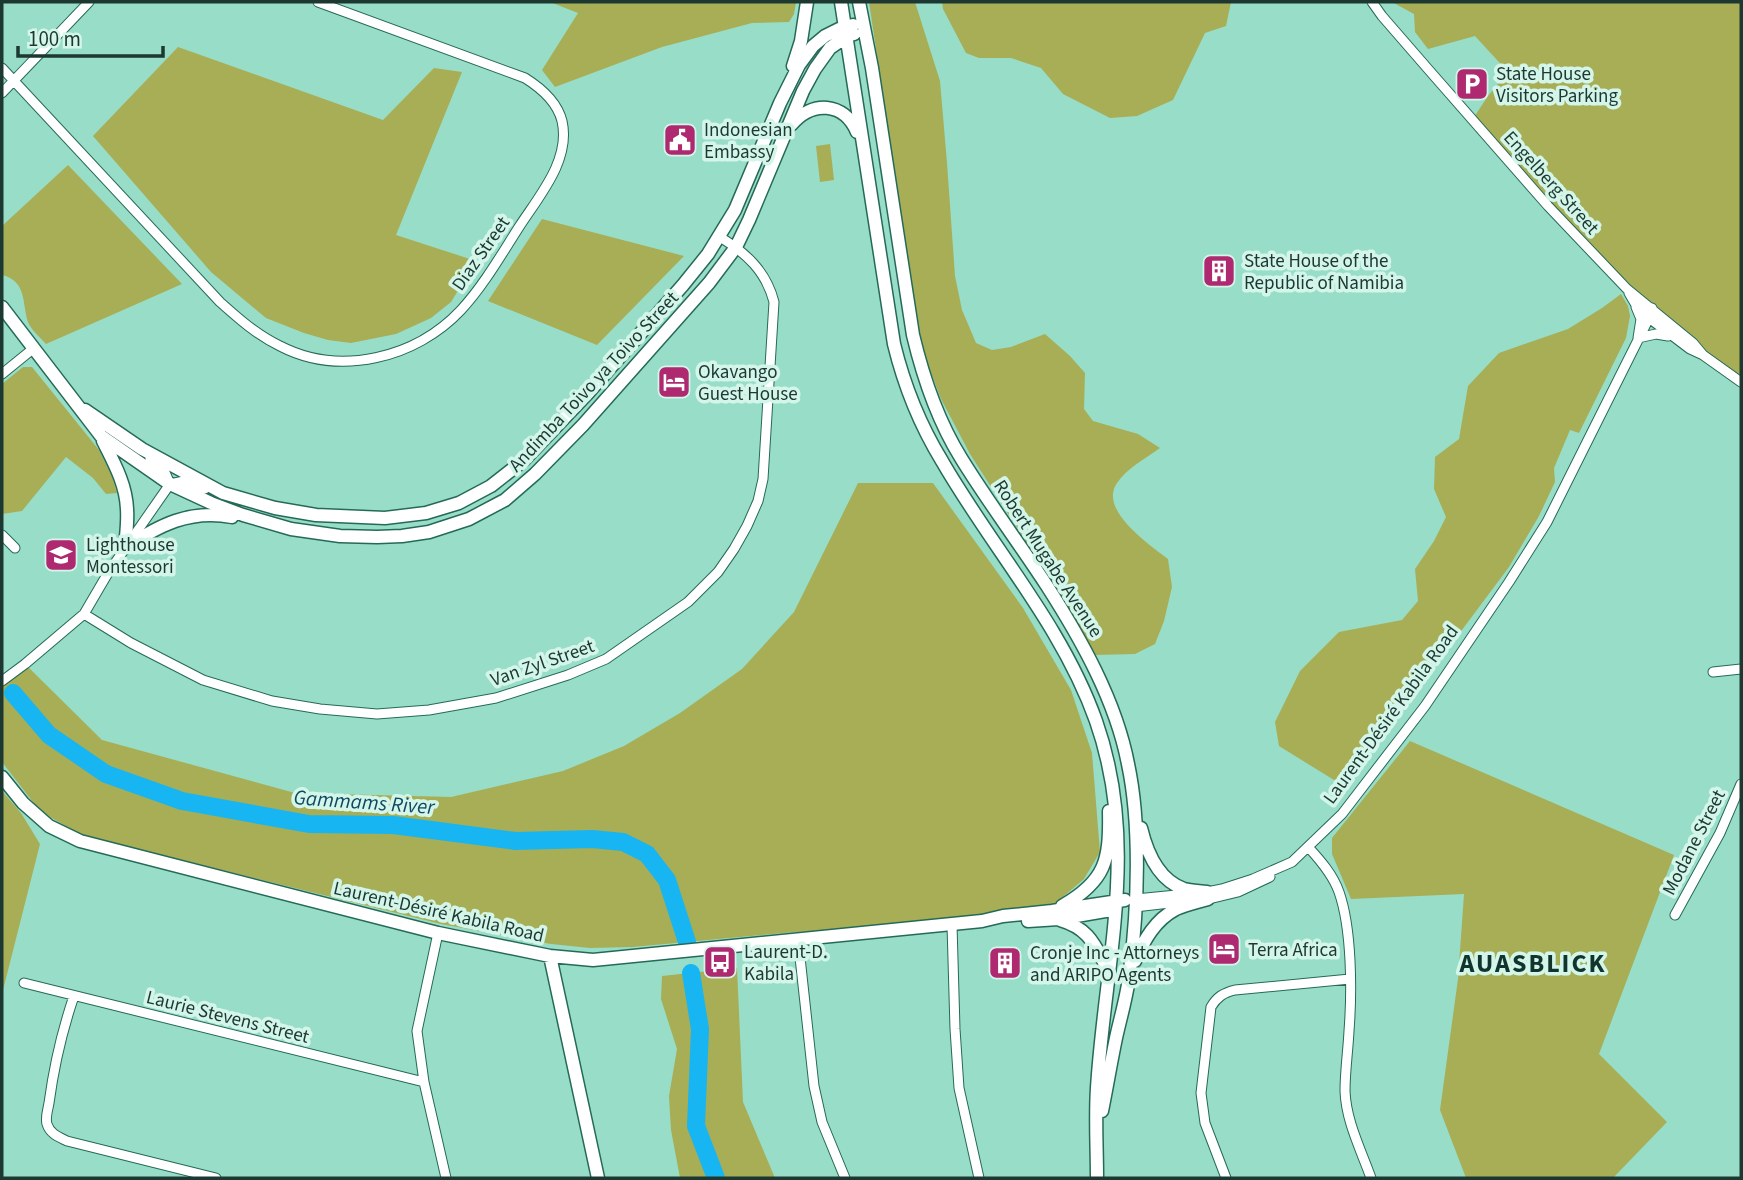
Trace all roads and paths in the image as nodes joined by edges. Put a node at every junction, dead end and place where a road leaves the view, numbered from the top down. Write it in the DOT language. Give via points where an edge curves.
graph roads {
  1 [pos="89,2"];
  2 [pos="318,2"];
  3 [pos="807,2"];
  4 [pos="841,2"];
  5 [pos="859,2"];
  6 [pos="1372,2"];
  7 [pos="864,27"];
  8 [pos="846,31"];
  9 [pos="2,68"];
  10 [pos="14,80"];
  11 [pos="2,93"];
  12 [pos="780,103"];
  13 [pos="787,130"];
  14 [pos="862,142"];
  15 [pos="720,237"];
  16 [pos="736,247"];
  17 [pos="1627,289"];
  18 [pos="1636,305"];
  19 [pos="2,307"];
  20 [pos="1651,308"];
  21 [pos="1649,318"];
  22 [pos="1638,338"];
  23 [pos="1675,338"];
  24 [pos="34,348"];
  25 [pos="1703,355"];
  26 [pos="2,374"];
  27 [pos="1741,383"];
  28 [pos="74,402"];
  29 [pos="101,436"];
  30 [pos="142,449"];
  31 [pos="170,484"];
  32 [pos="223,493"];
  33 [pos="291,529"];
  34 [pos="2,535"];
  35 [pos="15,548"];
  36 [pos="125,548"];
  37 [pos="84,614"];
  38 [pos="1741,668"];
  39 [pos="1713,672"];
  40 [pos="2,681"];
  41 [pos="1107,758"];
  42 [pos="2,777"];
  43 [pos="1741,784"];
  44 [pos="1133,800"];
  45 [pos="1309,848"];
  46 [pos="1207,896"];
  47 [pos="1135,903"];
  48 [pos="1116,905"];
  49 [pos="1056,915"];
  50 [pos="1675,915"];
  51 [pos="951,925"];
  52 [pos="438,933"];
  53 [pos="798,939"];
  54 [pos="550,956"];
  55 [pos="1130,971"];
  56 [pos="1110,973"];
  57 [pos="1350,979"];
  58 [pos="24,983"];
  59 [pos="74,996"];
  60 [pos="424,1082"];
  61 [pos="1097,1142"];
  62 [pos="216,1178"];
  63 [pos="446,1178"];
  64 [pos="598,1178"];
  65 [pos="845,1178"];
  66 [pos="979,1178"];
  67 [pos="1097,1178"];
  68 [pos="1226,1178"];
  69 [pos="1371,1178"];
  1 -- 10 [label="street"];
  2 -- 10 [label="street, Diaz Street" via="524,78 544,90 562,121 561,156 552,177 483,284 431,337 371,359 344,363 316,359 282,348 253,330 220,302"];
  3 -- 12 [label="street" via="801,41"];
  4 -- 8 [label="street, Robert Mugabe Avenue"];
  5 -- 7 [label="street, Robert Mugabe Avenue"];
  6 -- 17 [label="street, Engelberg Street" via="1548,206"];
  7 -- 8 [label="street, Andimba Toivo ya Toivo Street"];
  7 -- 44 [label="street, Robert Mugabe Avenue" via="906,297 923,373 960,457 1048,587 1097,674 1119,731"];
  8 -- 12 [label="street, Andimba Toivo ya Toivo Street" via="833,31 813,46"];
  8 -- 13 [label="street, Andimba Toivo ya Toivo Street" via="814,69"];
  8 -- 14 [label="street, Robert Mugabe Avenue"];
  9 -- 10 [label="street, Diaz Street"];
  10 -- 11 [label="street"];
  12 -- 15 [label="street, Andimba Toivo ya Toivo Street"];
  13 -- 14 [label="street" via="799,116 825,107 847,117"];
  13 -- 16 [label="street, Andimba Toivo ya Toivo Street"];
  14 -- 41 [label="street, Robert Mugabe Avenue" via="894,344 908,390 941,461 1080,679"];
  15 -- 16 [label="street, Van Zyl Street"];
  15 -- 32 [label="street, Andimba Toivo ya Toivo Street" via="683,285 524,460 459,503 385,518 275,508"];
  16 -- 33 [label="street, Andimba Toivo ya Toivo Street" via="583,425 505,500 469,520 402,536 340,536"];
  16 -- 37 [label="street, Van Zyl Street" via="768,281 774,302 758,501 718,572 688,602 606,659 496,698 377,715 272,701 204,680"];
  17 -- 18 [label="street, Engelberg Street"];
  17 -- 20 [label="street, Engelberg Street"];
  18 -- 21 [label="street, Engelberg Street"];
  18 -- 22 [label="street, Laurent-Désiré Kabila Road"];
  19 -- 24 [label="street, Andimba Toivo ya Toivo Street"];
  20 -- 21 [label="street, Laurent-Désiré Kabila Road"];
  20 -- 25 [label="street, Engelberg Street"];
  21 -- 22 [label="street, Laurent-Désiré Kabila Road"];
  21 -- 23 [label="street, Engelberg Street"];
  22 -- 23 [label="street" via="1662,334"];
  22 -- 45 [label="street, Laurent-Désiré Kabila Road" via="1547,522 1521,564 1425,706 1342,814"];
  23 -- 25 [label="street, Engelberg Street"];
  24 -- 26 [label="street"];
  24 -- 28 [label="street, Andimba Toivo ya Toivo Street"];
  25 -- 27 [label="street, Engelberg Street"];
  28 -- 29 [label="street, Andimba Toivo ya Toivo Street"];
  28 -- 30 [label="street, Andimba Toivo ya Toivo Street"];
  29 -- 31 [label="street, Andimba Toivo ya Toivo Street"];
  29 -- 36 [label="street" via="125,492"];
  30 -- 31 [label="street, Andimba Toivo ya Toivo Street" via="164,470"];
  30 -- 32 [label="street, Andimba Toivo ya Toivo Street"];
  31 -- 32 [label="street, Andimba Toivo ya Toivo Street" via="184,481"];
  31 -- 33 [label="street, Andimba Toivo ya Toivo Street" via="232,511"];
  31 -- 36 [label="street"];
  33 -- 36 [label="street" via="198,515 150,531"];
  34 -- 35 [label="street"];
  36 -- 37 [label="street"];
  37 -- 40 [label="street"];
  38 -- 39 [label="street"];
  41 -- 48 [label="street, Robert Mugabe Avenue" via="1118,838"];
  41 -- 49 [label="street" via="1107,857 1089,888"];
  42 -- 52 [label="street, Laurent-Désiré Kabila Road" via="49,826 80,841"];
  43 -- 50 [label="street, Modane Street"];
  44 -- 46 [label="street" via="1153,863 1167,879"];
  44 -- 47 [label="street, Robert Mugabe Avenue"];
  45 -- 46 [label="street, Laurent-Désiré Kabila Road" via="1292,862"];
  45 -- 57 [label="street" via="1331,874 1339,892"];
  46 -- 47 [label="street, Laurent-Désiré Kabila Road"];
  46 -- 55 [label="street" via="1161,920 1142,943"];
  47 -- 48 [label="street, Laurent-Désiré Kabila Road"];
  47 -- 55 [label="street, Robert Mugabe Avenue"];
  48 -- 49 [label="street, Laurent-Désiré Kabila Road"];
  48 -- 56 [label="street, Robert Mugabe Avenue"];
  49 -- 51 [label="street, Laurent-Désiré Kabila Road" via="1003,916"];
  49 -- 56 [label="street" via="1088,935"];
  51 -- 53 [label="street, Laurent-Désiré Kabila Road"];
  51 -- 66 [label="street" via="959,1088"];
  52 -- 54 [label="street, Laurent-Désiré Kabila Road"];
  52 -- 60 [label="street" via="417,1031"];
  53 -- 54 [label="street, Laurent-Désiré Kabila Road" via="593,960"];
  53 -- 65 [label="street" via="814,1086 822,1122"];
  54 -- 64 [label="street"];
  55 -- 61 [label="street, Robert Mugabe Avenue"];
  56 -- 61 [label="street, Robert Mugabe Avenue" via="1097,1090"];
  57 -- 68 [label="street" via="1235,990 1224,993 1211,1007 1201,1093 1205,1123"];
  57 -- 69 [label="street" via="1345,1091"];
  58 -- 59 [label="street, Laurie Stevens Street"];
  59 -- 60 [label="street, Laurie Stevens Street"];
  59 -- 62 [label="street" via="58,1048 48,1127 67,1141"];
  60 -- 63 [label="street"];
  61 -- 67 [label="street, Robert Mugabe Avenue"];
}
